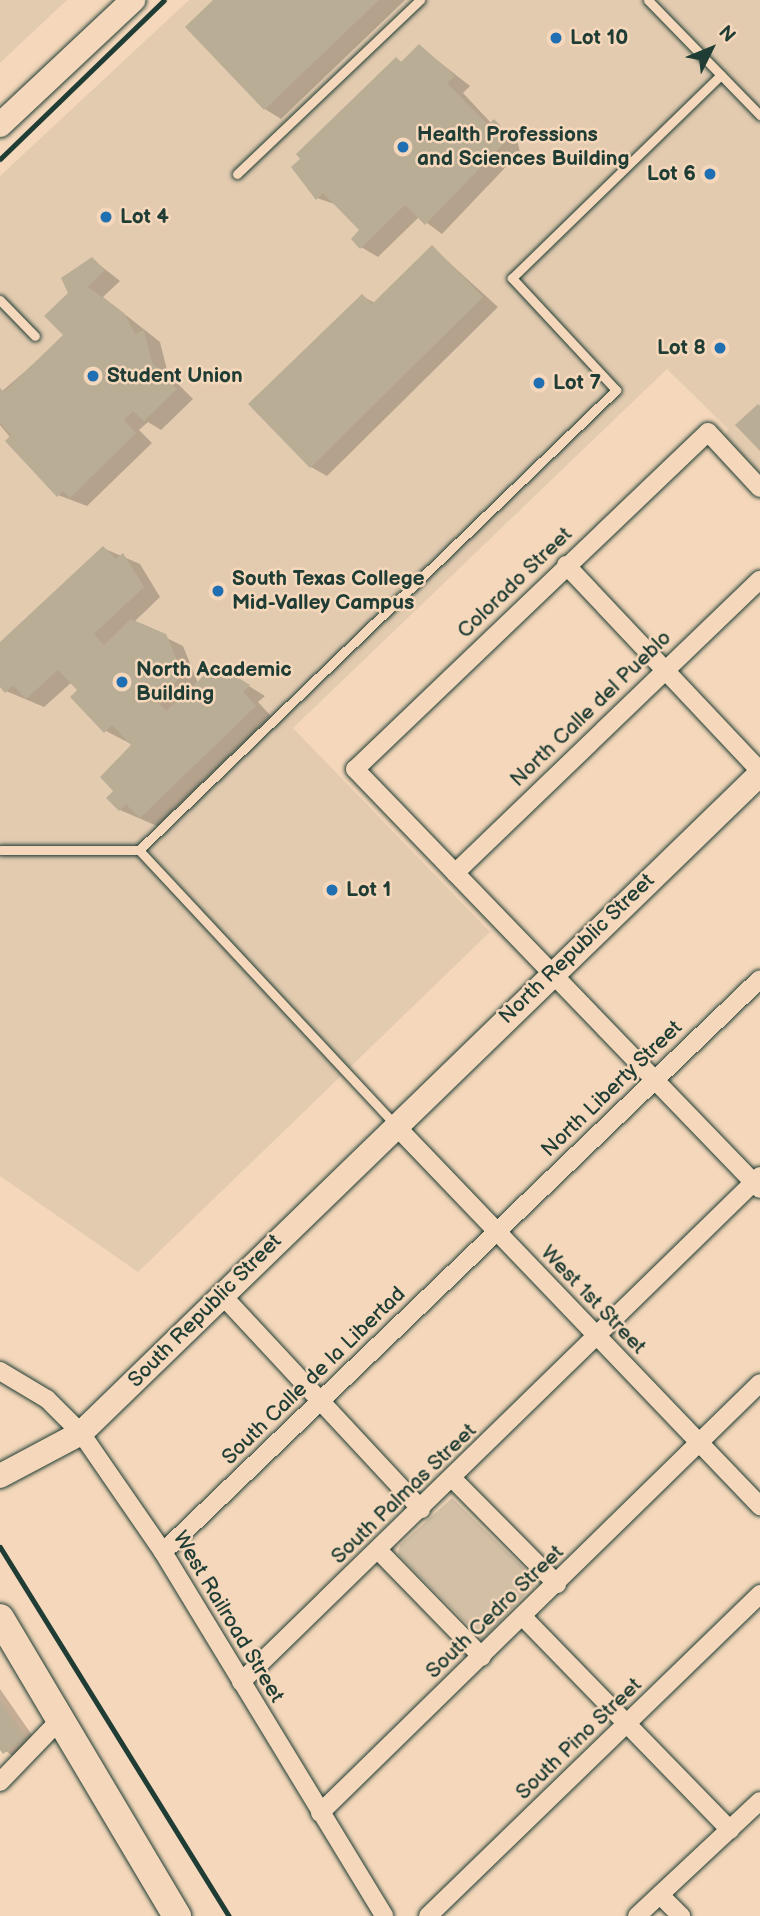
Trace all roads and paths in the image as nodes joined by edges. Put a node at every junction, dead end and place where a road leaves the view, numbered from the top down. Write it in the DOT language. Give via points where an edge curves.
graph roads {
  1 [pos="134,0"];
  2 [pos="421,0"];
  3 [pos="648,0"];
  4 [pos="721,75"];
  5 [pos="760,115"];
  6 [pos="0,125"];
  7 [pos="237,174"];
  8 [pos="0,300"];
  9 [pos="35,336"];
  10 [pos="760,488"];
  11 [pos="566,565"];
  12 [pos="760,580"];
  13 [pos="664,668"];
  14 [pos="760,772"];
  15 [pos="0,850"];
  16 [pos="139,850"];
  17 [pos="455,873"];
  18 [pos="551,973"];
  19 [pos="760,979"];
  20 [pos="655,1080"];
  21 [pos="395,1125"];
  22 [pos="758,1182"];
  23 [pos="495,1233"];
  24 [pos="221,1294"];
  25 [pos="599,1339"];
  26 [pos="0,1371"];
  27 [pos="760,1383"];
  28 [pos="320,1404"];
  29 [pos="82,1433"];
  30 [pos="700,1443"];
  31 [pos="0,1476"];
  32 [pos="453,1479"];
  33 [pos="760,1506"];
  34 [pos="421,1509"];
  35 [pos="378,1550"];
  36 [pos="163,1552"];
  37 [pos="557,1584"];
  38 [pos="760,1594"];
  39 [pos="523,1617"];
  40 [pos="0,1619"];
  41 [pos="482,1657"];
  42 [pos="241,1682"];
  43 [pos="59,1721"];
  44 [pos="628,1724"];
  45 [pos="0,1782"];
  46 [pos="760,1801"];
  47 [pos="320,1813"];
  48 [pos="730,1830"];
  49 [pos="660,1895"];
  50 [pos="177,1916"];
  51 [pos="383,1916"];
  52 [pos="428,1916"];
  53 [pos="637,1916"];
  54 [pos="681,1916"];
  1 -- 6 [label="street"];
  2 -- 7 [label="lane"];
  3 -- 4 [label="lane"];
  4 -- 5 [label="lane"];
  4 -- 16 [label="lane" via="512,278 616,390"];
  8 -- 9 [label="lane"];
  10 -- 11 [label="street, Colorado Street" via="708,432"];
  11 -- 13 [label="street"];
  11 -- 17 [label="street, Colorado Street" via="355,769"];
  12 -- 13 [label="street, North Calle del Pueblo"];
  13 -- 14 [label="street"];
  13 -- 17 [label="street, North Calle del Pueblo"];
  14 -- 18 [label="street, North Republic Street"];
  15 -- 16 [label="lane"];
  16 -- 21 [label="lane"];
  17 -- 18 [label="street"];
  18 -- 20 [label="street"];
  18 -- 21 [label="street, North Republic Street"];
  19 -- 20 [label="street, North Liberty Street"];
  20 -- 22 [label="street"];
  20 -- 23 [label="street, North Liberty Street"];
  21 -- 23 [label="street, West 1st Street"];
  21 -- 24 [label="street, South Republic Street"];
  22 -- 25 [label="street, South Palmas Street"];
  23 -- 25 [label="street, West 1st Street"];
  23 -- 28 [label="street, South Calle de la Libertad"];
  24 -- 28 [label="street"];
  24 -- 29 [label="street, South Republic Street"];
  25 -- 30 [label="street, West 1st Street"];
  25 -- 32 [label="street, South Palmas Street"];
  26 -- 29 [label="street, West Railroad Street" via="47,1399"];
  27 -- 30 [label="street, South Cedro Street"];
  28 -- 34 [label="street"];
  28 -- 36 [label="street, South Calle de la Libertad"];
  29 -- 31 [label="street, South Republic Street"];
  29 -- 36 [label="street, West Railroad Street"];
  30 -- 33 [label="street, West 1st Street"];
  30 -- 37 [label="street, South Cedro Street"];
  32 -- 34 [label="street, South Palmas Street"];
  32 -- 37 [label="street"];
  34 -- 35 [label="street, South Palmas Street"];
  35 -- 41 [label="street"];
  35 -- 42 [label="street, South Palmas Street"];
  36 -- 42 [label="street, West Railroad Street"];
  37 -- 39 [label="street, South Cedro Street"];
  38 -- 44 [label="street, South Pino Street"];
  39 -- 41 [label="street, South Cedro Street"];
  39 -- 44 [label="street"];
  40 -- 43 [label="main road"];
  41 -- 47 [label="street, South Cedro Street"];
  42 -- 47 [label="street, West Railroad Street"];
  43 -- 45 [label="street"];
  43 -- 50 [label="main road"];
  44 -- 48 [label="street"];
  44 -- 52 [label="street, South Pino Street"];
  46 -- 48 [label="street"];
  47 -- 51 [label="street, West Railroad Street"];
  48 -- 49 [label="street"];
  49 -- 53 [label="street"];
  49 -- 54 [label="street"];
}
